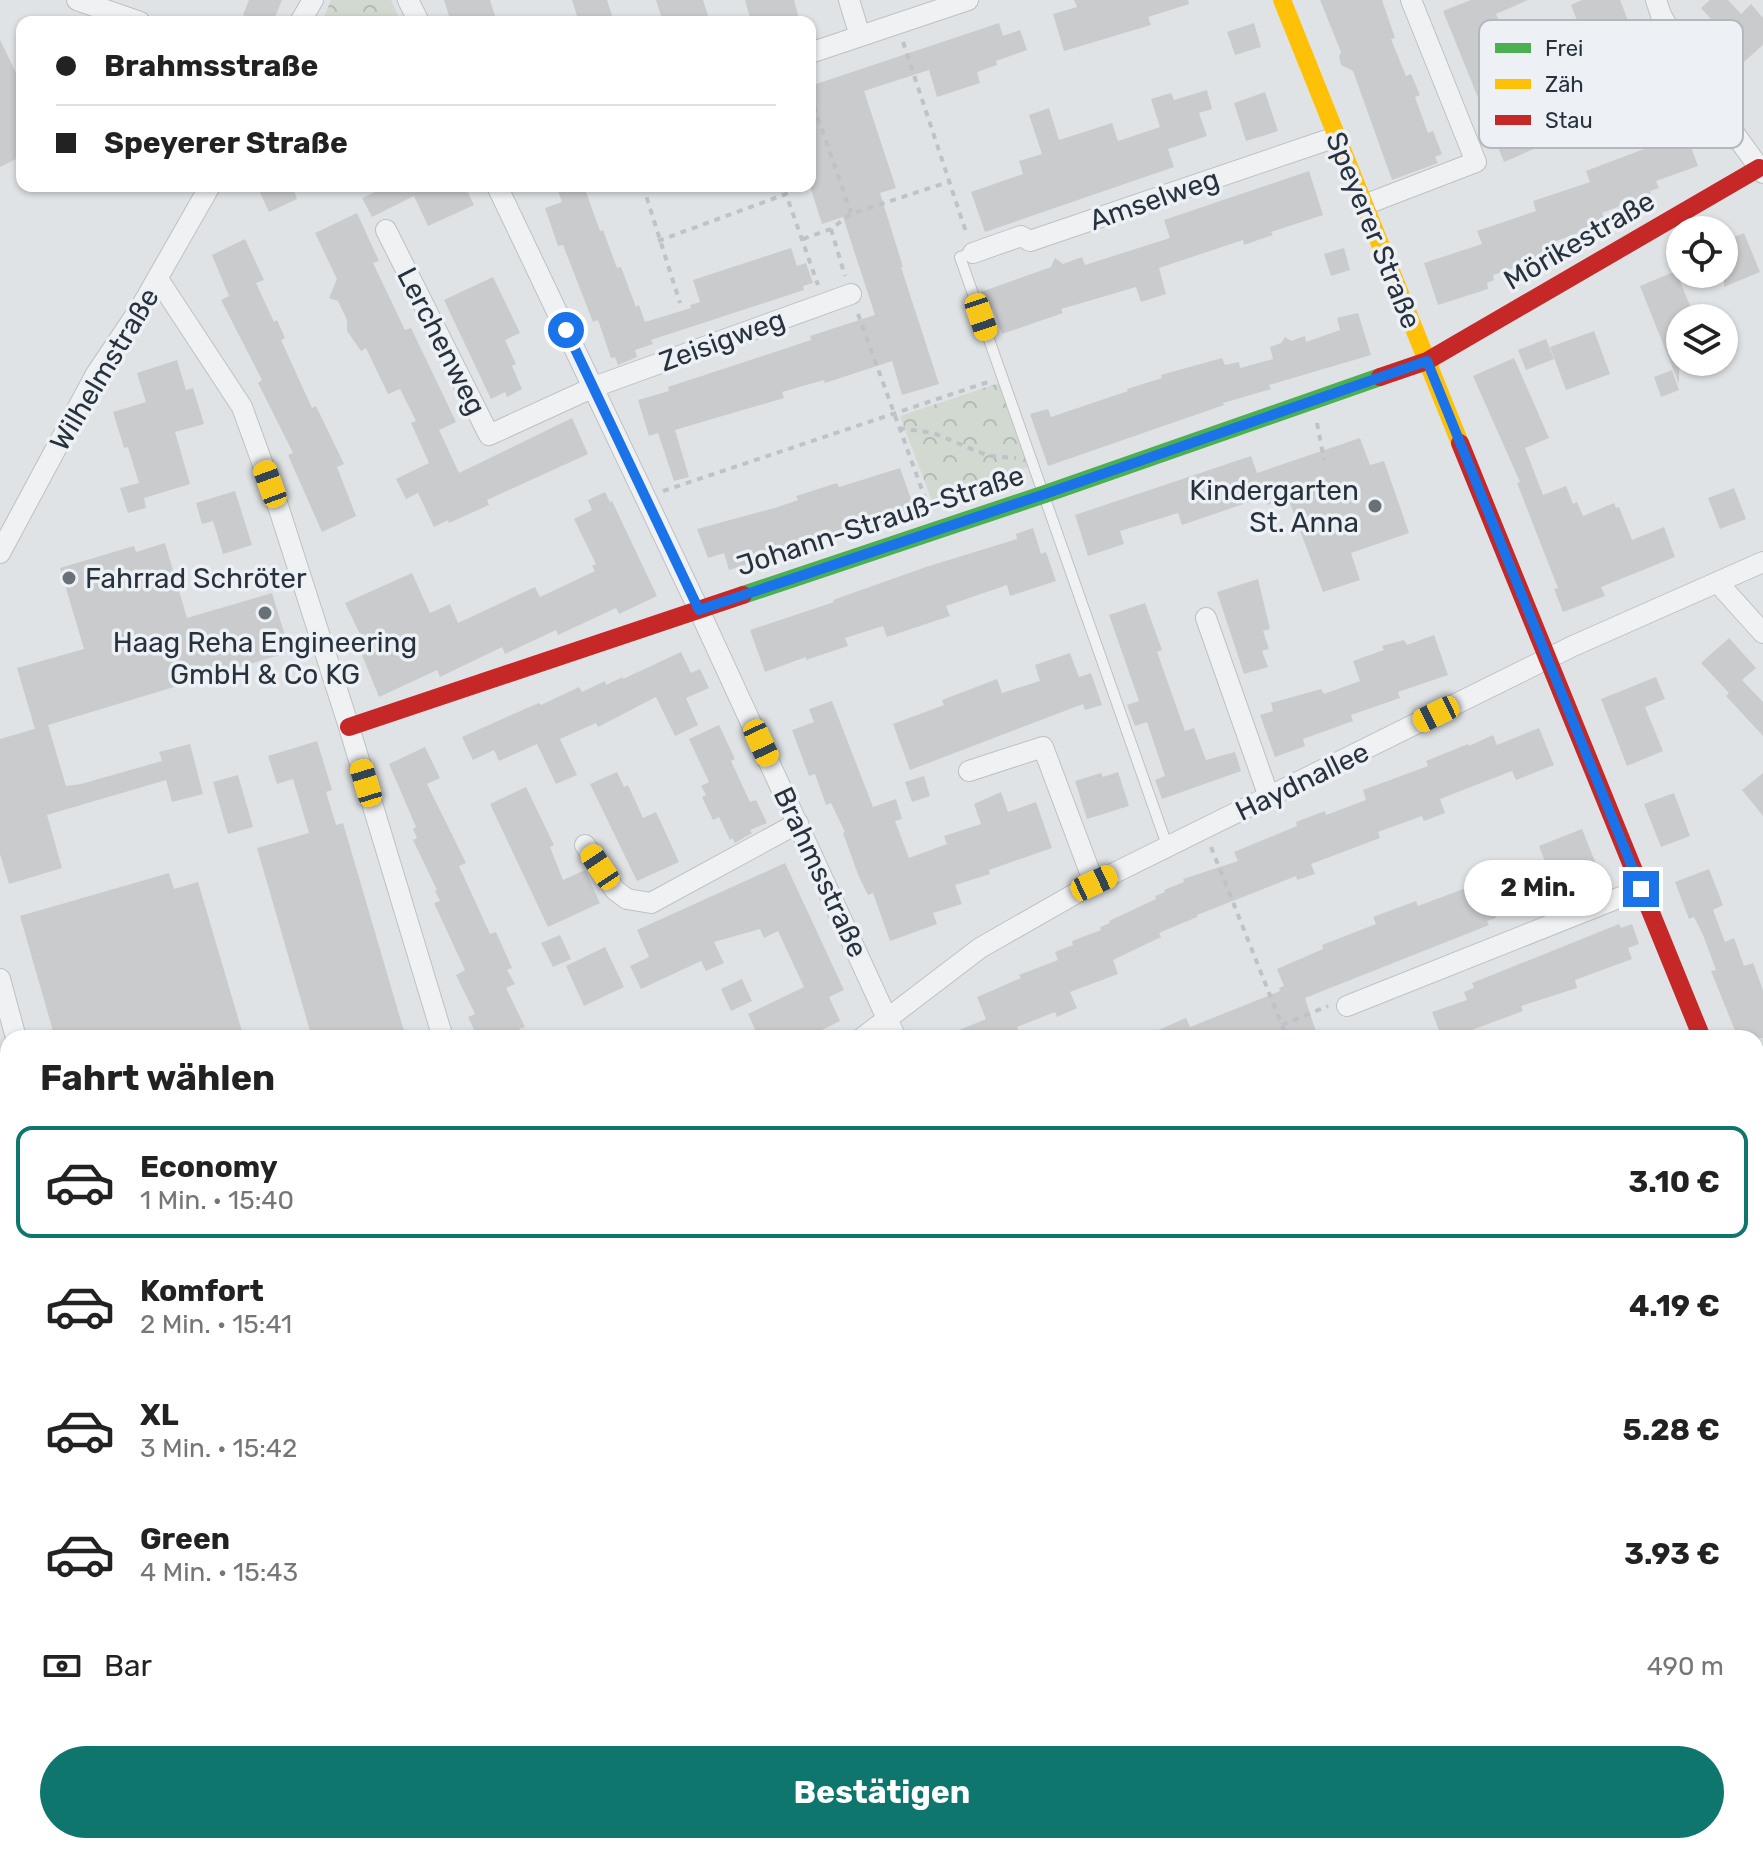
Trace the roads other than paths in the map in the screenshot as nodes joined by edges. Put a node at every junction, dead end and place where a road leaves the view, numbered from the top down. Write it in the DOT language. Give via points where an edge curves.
graph roads {
  1 [pos="77,0"];
  2 [pos="849,0"];
  3 [pos="968,0"];
  4 [pos="1282,0"];
  5 [pos="1411,0"];
  6 [pos="1656,0"];
  7 [pos="123,16"];
  8 [pos="1664,20"];
  9 [pos="860,36"];
  10 [pos="816,51"];
  11 [pos="1336,137"];
  12 [pos="1743,146"];
  13 [pos="1761,171"];
  14 [pos="207,192"];
  15 [pos="500,192"];
  16 [pos="1364,205"];
  17 [pos="386,230"];
  18 [pos="973,253"];
  19 [pos="158,279"];
  20 [pos="851,294"];
  21 [pos="1427,361"];
  22 [pos="594,387"];
  23 [pos="1045,494"];
  24 [pos="0,553"];
  25 [pos="1763,562"];
  26 [pos="1718,583"];
  27 [pos="699,610"];
  28 [pos="1206,618"];
  29 [pos="1763,633"];
  30 [pos="1547,658"];
  31 [pos="349,727"];
  32 [pos="969,771"];
  33 [pos="1269,797"];
  34 [pos="798,823"];
  35 [pos="585,845"];
  36 [pos="1168,848"];
  37 [pos="1094,883"];
  38 [pos="1641,889"];
  39 [pos="0,979"];
  40 [pos="1347,1006"];
  41 [pos="888,1017"];
  42 [pos="14,1030"];
  43 [pos="441,1030"];
  44 [pos="872,1030"];
  45 [pos="893,1030"];
  46 [pos="1699,1030"];
  1 -- 7 [label="street"];
  2 -- 9 [label="street"];
  3 -- 9 [label="street"];
  4 -- 11 [label="street, Speyerer Straße"];
  5 -- 16 [label="street" via="1476,162"];
  6 -- 8 [label="street"];
  9 -- 10 [label="street"];
  11 -- 16 [label="street, Speyerer Straße"];
  11 -- 18 [label="street, Amselweg" via="1030,241 1021,236"];
  12 -- 13 [label="street"];
  13 -- 21 [label="street, Mörikestraße"];
  14 -- 19 [label="street, Wilhelmstraße"];
  15 -- 22 [label="street, Brahmsstraße"];
  16 -- 21 [label="street, Speyerer Straße"];
  17 -- 22 [label="street, Lerchenweg" via="489,435"];
  18 -- 23 [label="lane" via="960,257"];
  19 -- 24 [label="street, Wilhelmstraße" via="96,374"];
  19 -- 31 [label="street" via="242,407"];
  20 -- 22 [label="street, Zeisigweg"];
  21 -- 23 [label="street, Johann-Strauß-Straße"];
  21 -- 30 [label="street, Speyerer Straße"];
  22 -- 27 [label="street, Brahmsstraße"];
  23 -- 27 [label="street, Johann-Strauß-Straße"];
  23 -- 36 [label="lane"];
  25 -- 26 [label="street, Haydnallee"];
  26 -- 29 [label="street"];
  26 -- 30 [label="street, Haydnallee"];
  27 -- 31 [label="street, Johann-Strauß-Straße"];
  27 -- 34 [label="street, Brahmsstraße"];
  28 -- 33 [label="street"];
  30 -- 33 [label="street, Haydnallee"];
  30 -- 38 [label="street, Speyerer Straße"];
  31 -- 43 [label="street"];
  32 -- 37 [label="street" via="1043,747"];
  33 -- 36 [label="street, Haydnallee"];
  34 -- 35 [label="street" via="651,903 627,899 615,890"];
  34 -- 41 [label="street, Brahmsstraße"];
  36 -- 37 [label="street, Haydnallee"];
  37 -- 41 [label="street, Haydnallee" via="980,948"];
  38 -- 40 [label="street"];
  38 -- 46 [label="street, Speyerer Straße"];
  39 -- 42 [label="street"];
  41 -- 44 [label="street, Haydnallee"];
  41 -- 45 [label="street, Brahmsstraße"];
}
